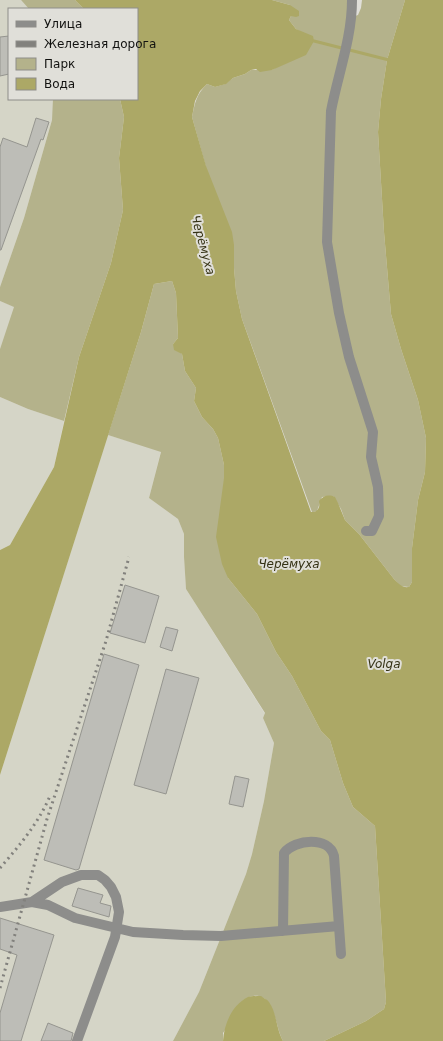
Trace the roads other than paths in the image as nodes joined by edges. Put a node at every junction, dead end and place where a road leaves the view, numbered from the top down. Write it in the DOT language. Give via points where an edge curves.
graph roads {
  1 [pos="352,0"];
  2 [pos="366,531"];
  3 [pos="32,902"];
  4 [pos="0,907"];
  5 [pos="339,926"];
  6 [pos="117,929"];
  7 [pos="283,932"];
  8 [pos="341,954"];
  9 [pos="77,1041"];
  1 -- 2 [label="lane" via="349,34 331,111 327,242 349,357 373,432 371,457 378,487 379,516 372,531"];
  3 -- 4 [label="lane"];
  3 -- 6 [label="lane" via="48,905 75,918"];
  3 -- 6 [label="lane" via="70,878 98,875 105,880 116,897 119,912"];
  5 -- 7 [label="lane"];
  5 -- 7 [label="lane" via="333,851 322,843 308,842 293,846 284,852"];
  5 -- 8 [label="lane"];
  6 -- 7 [label="lane" via="203,936"];
  6 -- 9 [label="lane"];
}
